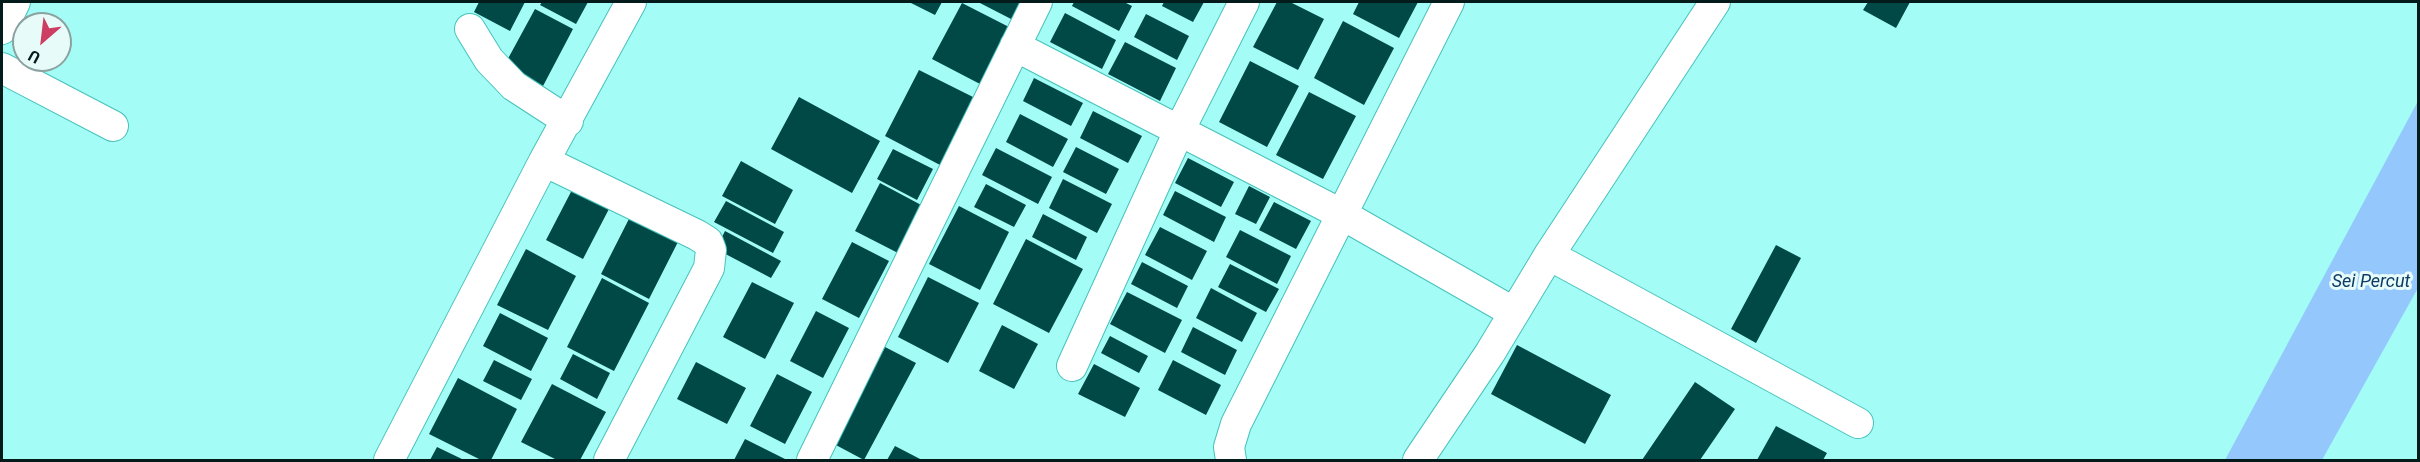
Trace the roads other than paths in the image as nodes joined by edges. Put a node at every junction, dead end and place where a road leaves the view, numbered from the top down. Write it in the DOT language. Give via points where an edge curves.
graph roads {
  1 [pos="15,2"];
  2 [pos="631,2"];
  3 [pos="1037,2"];
  4 [pos="1244,2"];
  5 [pos="1449,2"];
  6 [pos="1715,2"];
  7 [pos="2,29"];
  8 [pos="470,29"];
  9 [pos="1015,46"];
  10 [pos="2,68"];
  11 [pos="568,121"];
  12 [pos="113,126"];
  13 [pos="1179,131"];
  14 [pos="544,161"];
  15 [pos="1343,215"];
  16 [pos="1550,255"];
  17 [pos="1513,312"];
  18 [pos="1072,366"];
  19 [pos="1858,423"];
  20 [pos="390,460"];
  21 [pos="609,460"];
  22 [pos="812,460"];
  23 [pos="1231,460"];
  24 [pos="1418,460"];
  1 -- 7 [label="street"];
  2 -- 11 [label="street"];
  3 -- 9 [label="street"];
  4 -- 13 [label="street"];
  5 -- 15 [label="street"];
  6 -- 16 [label="street"];
  8 -- 11 [label="street" via="489,60 513,86"];
  9 -- 13 [label="street"];
  9 -- 22 [label="street"];
  10 -- 12 [label="street"];
  11 -- 14 [label="street"];
  13 -- 15 [label="street"];
  13 -- 18 [label="street"];
  14 -- 20 [label="street"];
  14 -- 21 [label="street" via="697,235 708,242 711,250 709,268"];
  15 -- 17 [label="street"];
  15 -- 23 [label="street" via="1236,424 1229,447"];
  16 -- 17 [label="street"];
  16 -- 19 [label="street"];
  17 -- 24 [label="street"];
}
